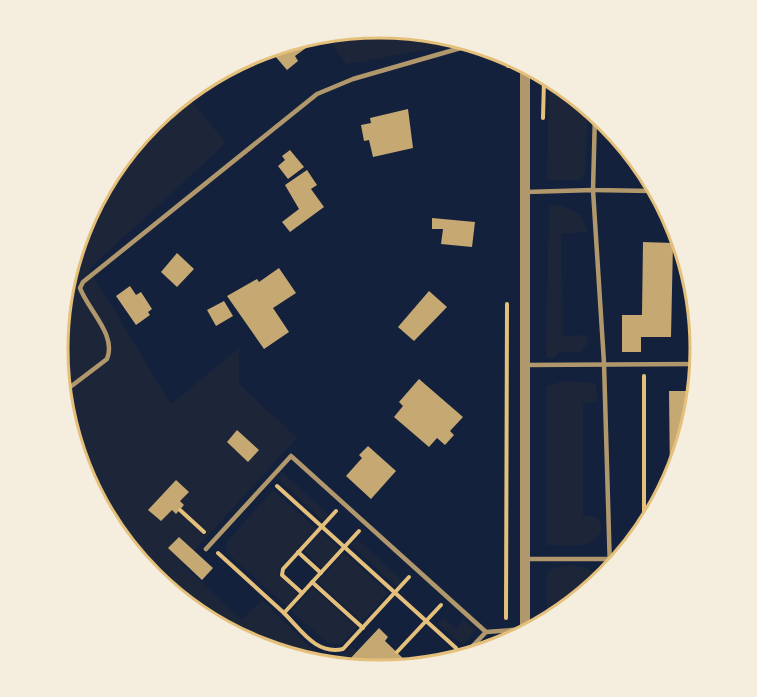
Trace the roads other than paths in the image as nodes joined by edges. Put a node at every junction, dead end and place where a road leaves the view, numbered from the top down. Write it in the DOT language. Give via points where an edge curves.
graph roads {
  1 [pos="460,48"];
  2 [pos="525,74"];
  3 [pos="595,126"];
  4 [pos="593,190"];
  5 [pos="647,191"];
  6 [pos="524,192"];
  7 [pos="604,363"];
  8 [pos="689,364"];
  9 [pos="524,365"];
  10 [pos="70,387"];
  11 [pos="210,545"];
  12 [pos="610,556"];
  13 [pos="525,559"];
  14 [pos="607,559"];
  15 [pos="525,622"];
  16 [pos="508,631"];
  17 [pos="486,632"];
  18 [pos="474,644"];
  1 -- 10 [label="lane" via="353,79 317,94 83,282 80,288 84,299 110,341 110,351 107,359"];
  2 -- 6 [label="street"];
  3 -- 4 [label="lane"];
  4 -- 5 [label="lane"];
  4 -- 6 [label="lane"];
  4 -- 7 [label="lane"];
  6 -- 9 [label="street"];
  7 -- 8 [label="lane"];
  7 -- 9 [label="lane"];
  7 -- 12 [label="lane"];
  9 -- 13 [label="street"];
  11 -- 17 [label="lane" via="291,456"];
  13 -- 14 [label="lane"];
  13 -- 15 [label="street"];
  16 -- 17 [label="lane"];
  17 -- 18 [label="lane"];
}
